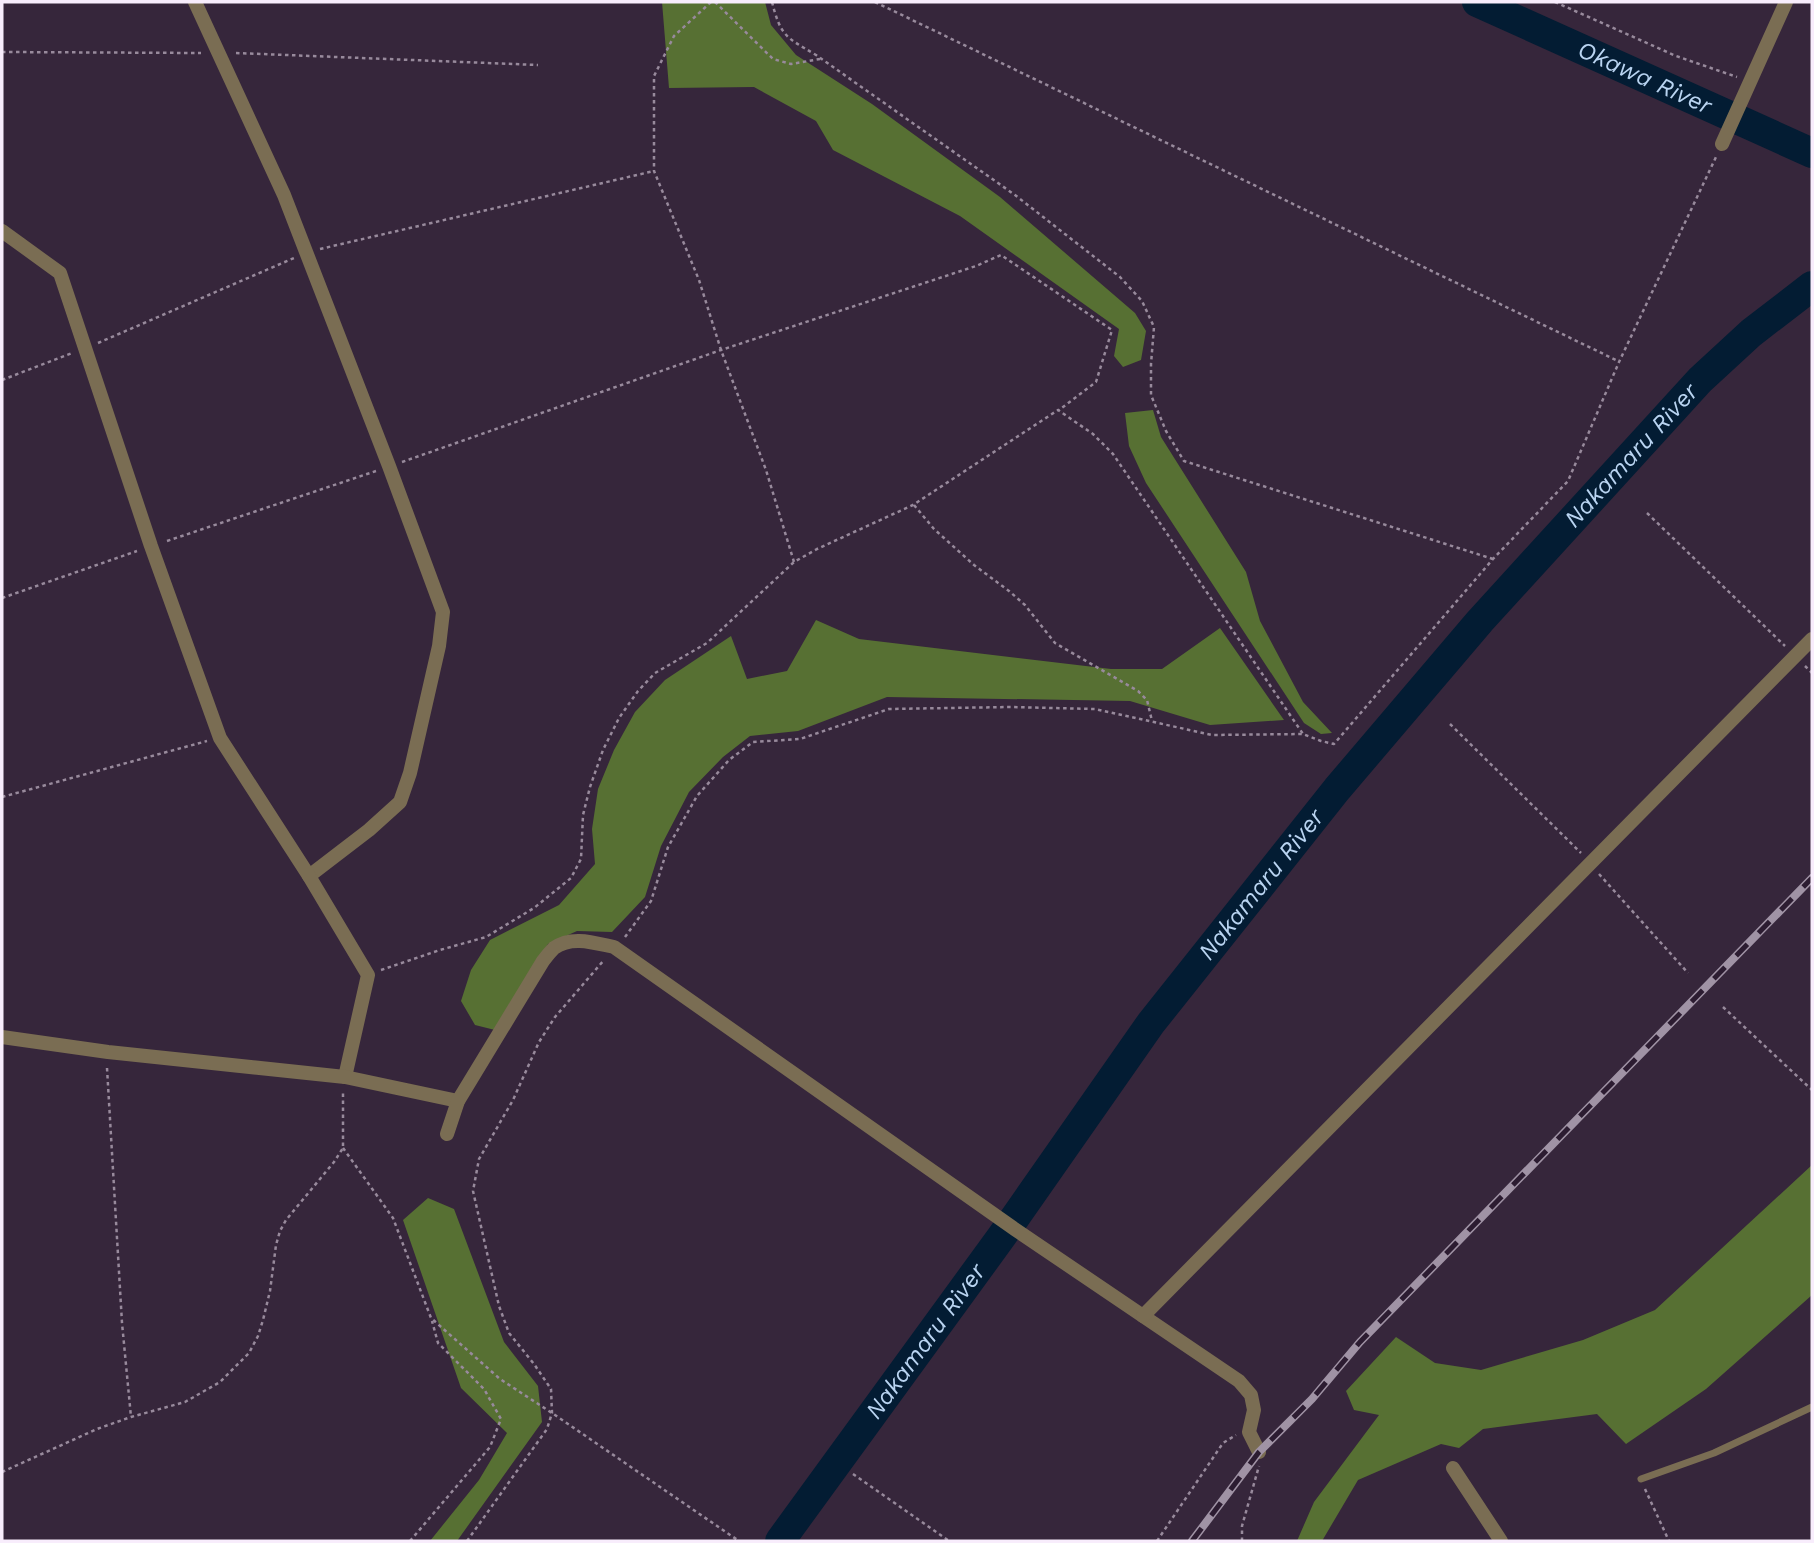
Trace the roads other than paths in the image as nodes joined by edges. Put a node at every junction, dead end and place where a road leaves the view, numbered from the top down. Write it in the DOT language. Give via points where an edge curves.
graph roads {
  1 [pos="195,2"];
  2 [pos="1786,2"];
  3 [pos="1722,144"];
  4 [pos="2,231"];
  5 [pos="1812,639"];
  6 [pos="309,876"];
  7 [pos="2,1037"];
  8 [pos="345,1077"];
  9 [pos="458,1101"];
  10 [pos="447,1134"];
  11 [pos="1143,1316"];
  12 [pos="1812,1407"];
  13 [pos="1259,1452"];
  14 [pos="1452,1468"];
  15 [pos="1641,1479"];
  16 [pos="1501,1541"];
  1 -- 6 [label="street" via="284,195 443,612 439,646 400,802"];
  2 -- 3 [label="street"];
  4 -- 6 [label="street" via="60,273 220,738"];
  5 -- 11 [label="street"];
  6 -- 8 [label="street" via="368,975"];
  7 -- 8 [label="street"];
  8 -- 9 [label="street"];
  9 -- 10 [label="street"];
  9 -- 11 [label="street" via="555,948 570,941 614,947"];
  11 -- 13 [label="street" via="1239,1381 1251,1395 1254,1410 1249,1432"];
  12 -- 15 [label="lane" via="1714,1453"];
  14 -- 16 [label="street"];
}
